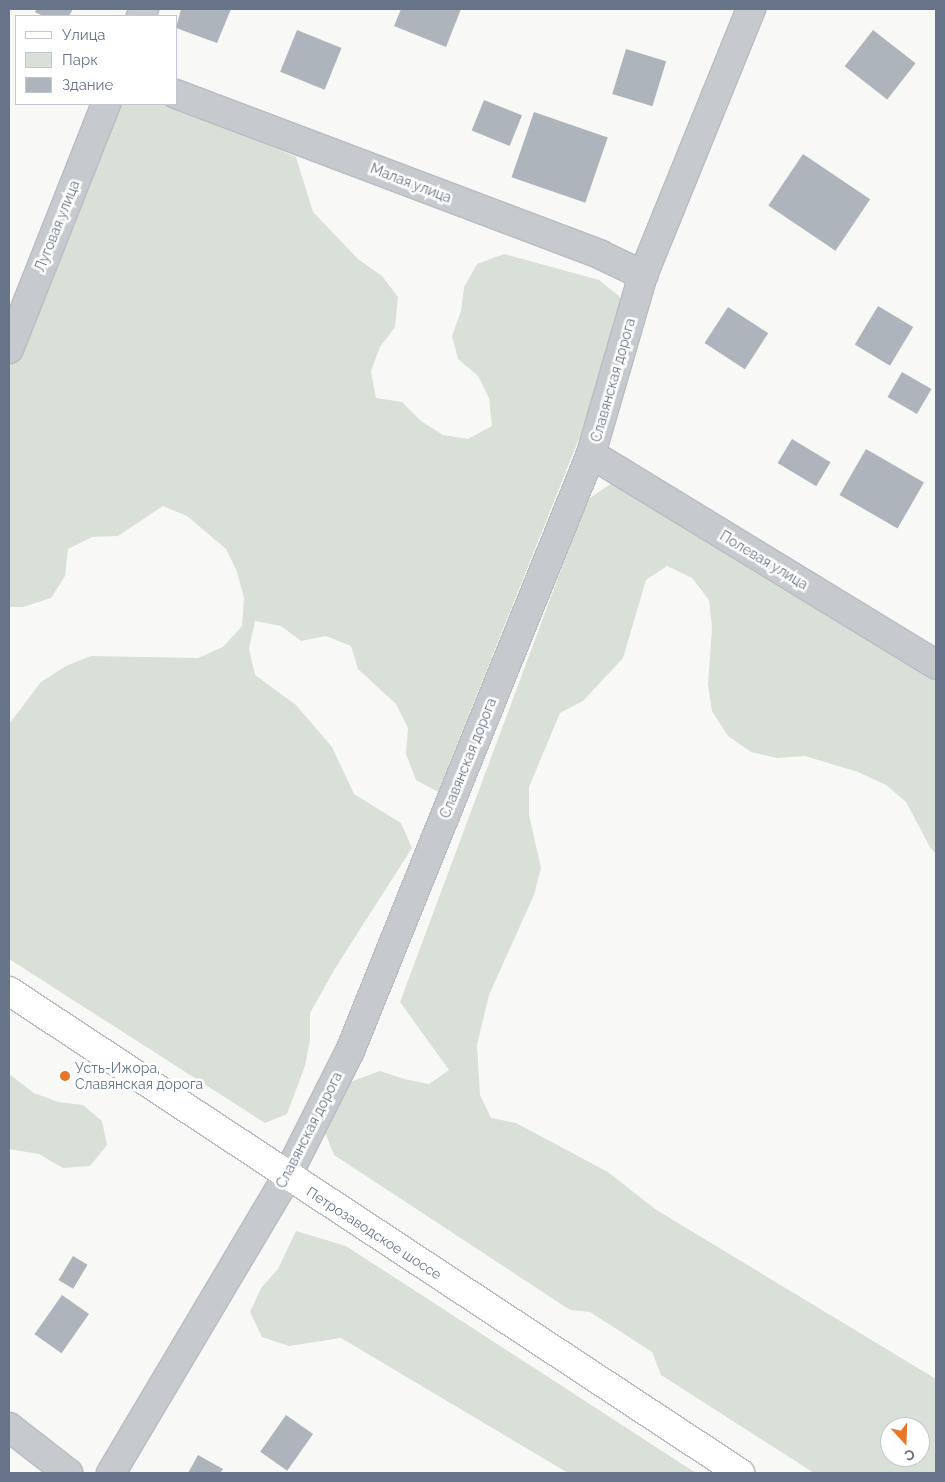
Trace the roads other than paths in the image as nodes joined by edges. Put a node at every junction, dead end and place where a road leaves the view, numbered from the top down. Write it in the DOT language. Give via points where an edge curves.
graph roads {
  1 [pos="751,9"];
  2 [pos="178,95"];
  3 [pos="106,105"];
  4 [pos="643,275"];
  5 [pos="9,349"];
  6 [pos="591,454"];
  7 [pos="936,665"];
  8 [pos="9,992"];
  9 [pos="287,1176"];
  10 [pos="9,1427"];
  11 [pos="68,1473"];
  12 [pos="111,1473"];
  13 [pos="740,1473"];
  1 -- 4 [label="street, Славянская дорога"];
  2 -- 4 [label="street, Малая улица" via="601,255"];
  3 -- 5 [label="street, Луговая улица"];
  4 -- 6 [label="street, Славянская дорога"];
  6 -- 7 [label="street, Полевая улица"];
  6 -- 9 [label="street, Славянская дорога" via="350,1051"];
  8 -- 9 [label="main road, Петрозаводское шоссе"];
  9 -- 12 [label="street, Славянская дорога"];
  9 -- 13 [label="main road, Петрозаводское шоссе"];
  10 -- 11 [label="street"];
}
